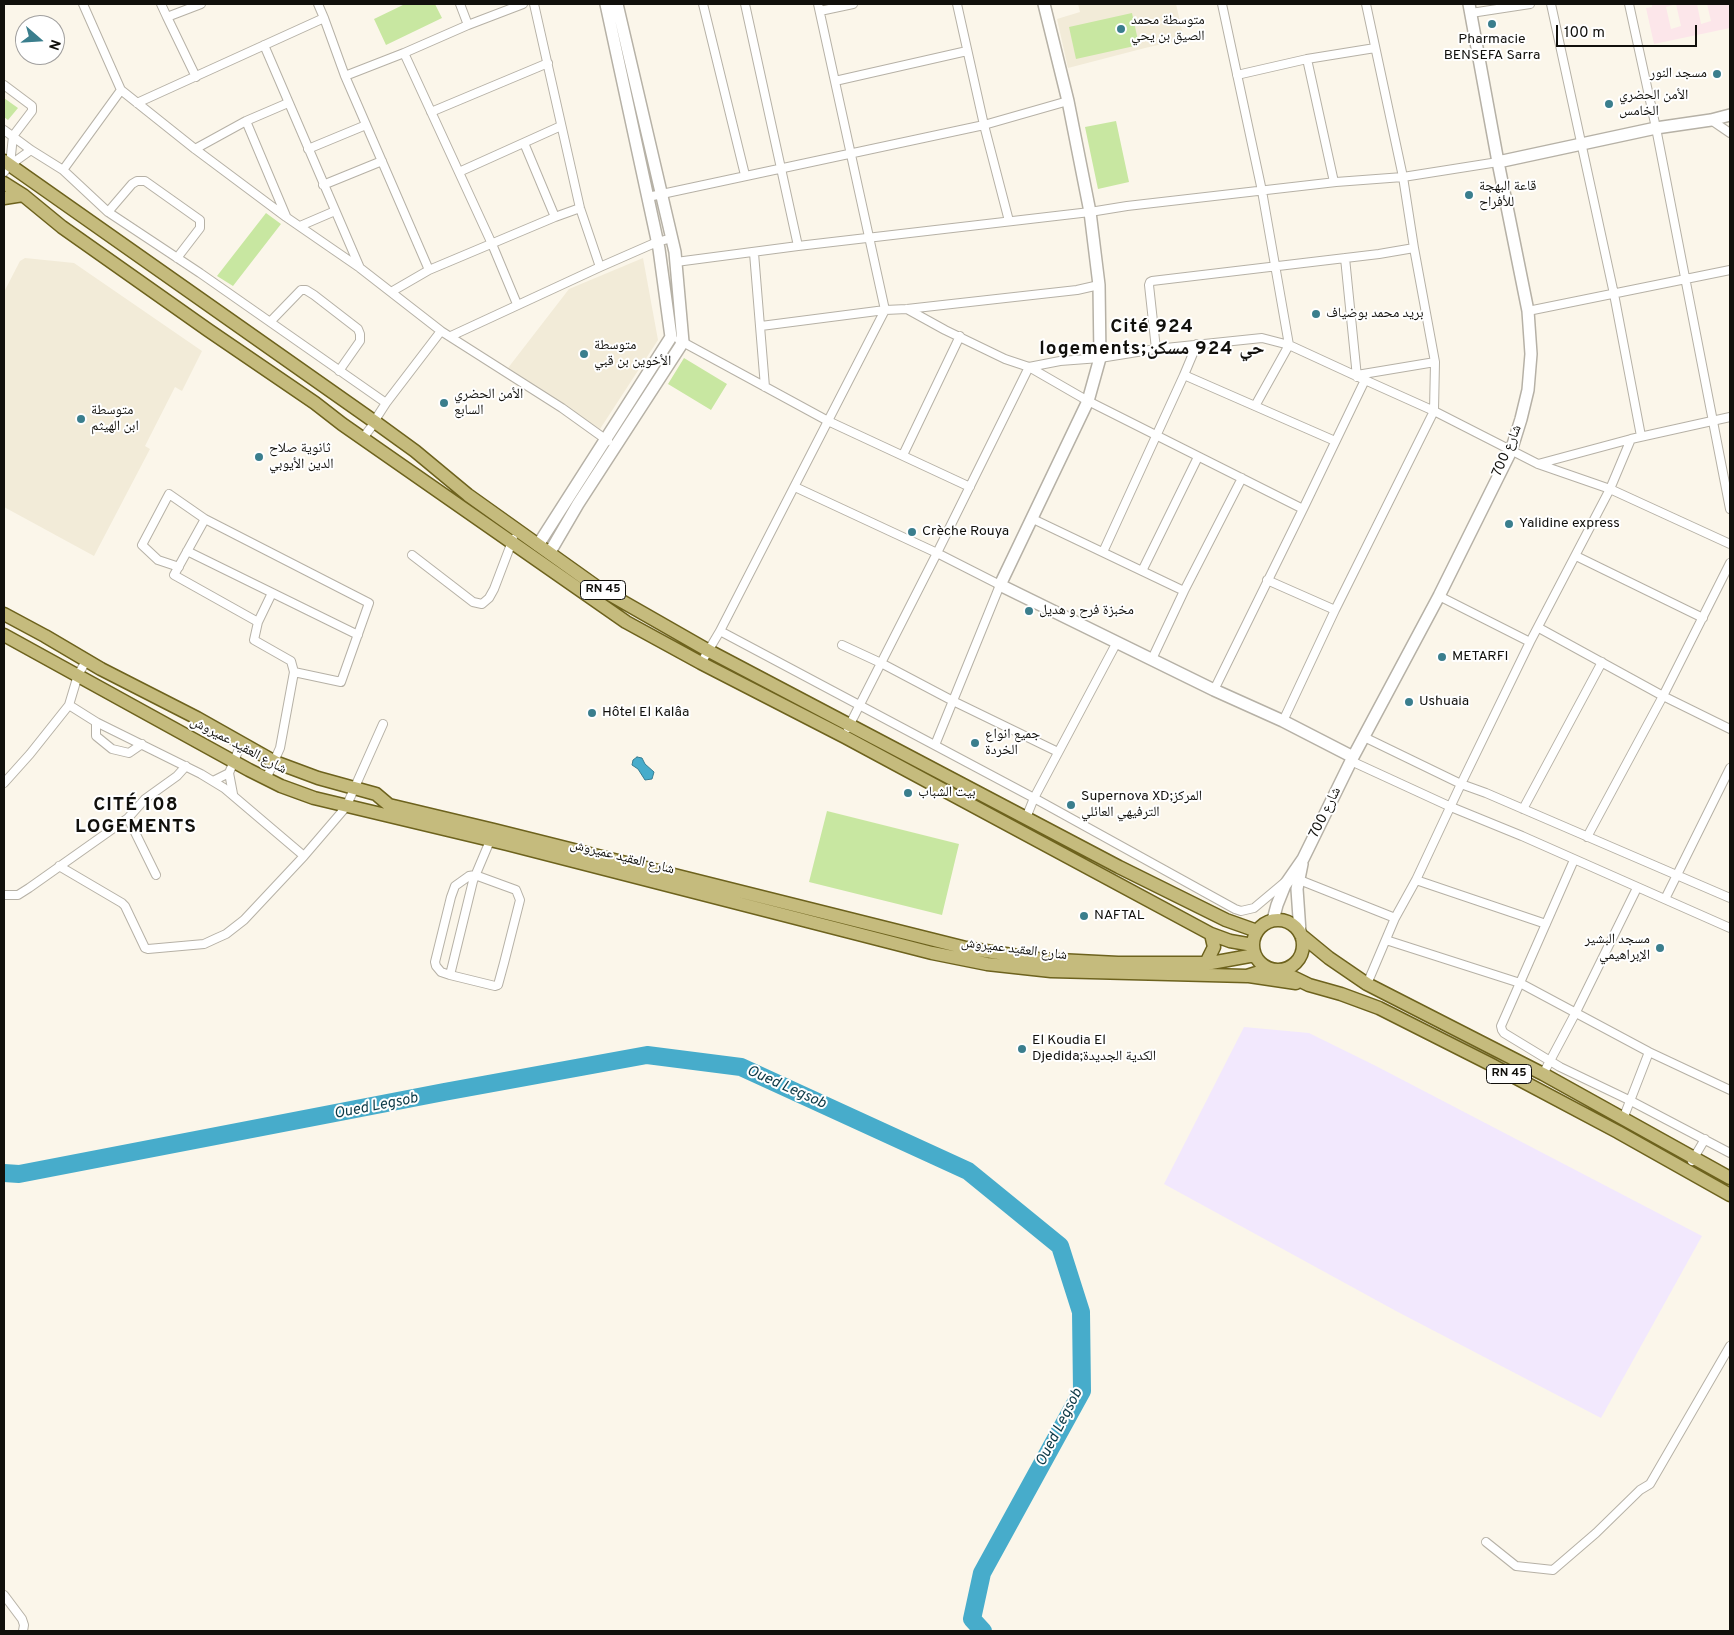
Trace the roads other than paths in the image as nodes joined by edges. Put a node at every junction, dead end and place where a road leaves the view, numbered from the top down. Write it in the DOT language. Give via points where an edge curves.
graph roads {
  1 [pos="83,4"];
  2 [pos="161,4"];
  3 [pos="201,4"];
  4 [pos="318,4"];
  5 [pos="460,4"];
  6 [pos="523,4"];
  7 [pos="534,4"];
  8 [pos="606,4"];
  9 [pos="617,4"];
  10 [pos="703,4"];
  11 [pos="745,4"];
  12 [pos="853,4"];
  13 [pos="957,4"];
  14 [pos="1044,4"];
  15 [pos="1223,4"];
  16 [pos="1366,4"];
  17 [pos="1530,4"];
  18 [pos="1551,4"];
  19 [pos="1629,4"];
  20 [pos="819,8"];
  21 [pos="1470,8"];
  22 [pos="167,17"];
  23 [pos="324,18"];
  24 [pos="468,25"];
  25 [pos="264,45"];
  26 [pos="1375,48"];
  27 [pos="968,51"];
  28 [pos="404,53"];
  29 [pos="1307,60"];
  30 [pos="548,63"];
  31 [pos="1237,75"];
  32 [pos="196,76"];
  33 [pos="345,76"];
  34 [pos="835,81"];
  35 [pos="4,85"];
  36 [pos="121,90"];
  37 [pos="1068,101"];
  38 [pos="288,102"];
  39 [pos="138,103"];
  40 [pos="431,112"];
  41 [pos="1730,115"];
  42 [pos="1711,120"];
  43 [pos="246,121"];
  44 [pos="366,125"];
  45 [pos="984,125"];
  46 [pos="561,126"];
  47 [pos="1656,128"];
  48 [pos="4,130"];
  49 [pos="1730,133"];
  50 [pos="13,136"];
  51 [pos="524,143"];
  52 [pos="1582,143"];
  53 [pos="195,148"];
  54 [pos="308,149"];
  55 [pos="30,150"];
  56 [pos="851,154"];
  57 [pos="382,161"];
  58 [pos="1498,162"];
  59 [pos="6,166"];
  60 [pos="780,168"];
  61 [pos="63,170"];
  62 [pos="459,172"];
  63 [pos="745,176"];
  64 [pos="1403,177"];
  65 [pos="1334,182"];
  66 [pos="4,183"];
  67 [pos="323,185"];
  68 [pos="1262,191"];
  69 [pos="662,194"];
  70 [pos="23,195"];
  71 [pos="648,197"];
  72 [pos="4,198"];
  73 [pos="580,208"];
  74 [pos="335,210"];
  75 [pos="108,212"];
  76 [pos="1090,212"];
  77 [pos="286,217"];
  78 [pos="555,217"];
  79 [pos="1009,221"];
  80 [pos="300,226"];
  81 [pos="672,238"];
  82 [pos="869,238"];
  83 [pos="657,242"];
  84 [pos="492,244"];
  85 [pos="798,246"];
  86 [pos="1414,248"];
  87 [pos="754,253"];
  88 [pos="177,258"];
  89 [pos="1345,258"];
  90 [pos="676,262"];
  91 [pos="600,267"];
  92 [pos="1275,267"];
  93 [pos="360,268"];
  94 [pos="429,270"];
  95 [pos="1730,270"];
  96 [pos="1685,279"];
  97 [pos="1099,286"];
  98 [pos="391,292"];
  99 [pos="1614,294"];
  100 [pos="516,304"];
  101 [pos="907,309"];
  102 [pos="885,310"];
  103 [pos="1528,311"];
  104 [pos="270,322"];
  105 [pos="761,326"];
  106 [pos="441,330"];
  107 [pos="451,336"];
  108 [pos="960,336"];
  109 [pos="671,337"];
  110 [pos="683,342"];
  111 [pos="1197,344"];
  112 [pos="1289,345"];
  113 [pos="1156,349"];
  114 [pos="1100,358"];
  115 [pos="1435,362"];
  116 [pos="1029,367"];
  117 [pos="339,371"];
  118 [pos="1184,375"];
  119 [pos="1360,377"];
  120 [pos="326,387"];
  121 [pos="765,387"];
  122 [pos="1088,401"];
  123 [pos="315,403"];
  124 [pos="386,403"];
  125 [pos="1255,406"];
  126 [pos="1434,411"];
  127 [pos="1730,417"];
  128 [pos="828,420"];
  129 [pos="1713,420"];
  130 [pos="375,422"];
  131 [pos="1156,436"];
  132 [pos="1641,436"];
  133 [pos="363,438"];
  134 [pos="605,439"];
  135 [pos="1631,439"];
  136 [pos="1335,441"];
  137 [pos="614,447"];
  138 [pos="1511,451"];
  139 [pos="903,455"];
  140 [pos="1198,458"];
  141 [pos="1538,464"];
  142 [pos="1242,478"];
  143 [pos="795,486"];
  144 [pos="970,487"];
  145 [pos="1610,489"];
  146 [pos="1303,509"];
  147 [pos="1730,509"];
  148 [pos="205,519"];
  149 [pos="1033,519"];
  150 [pos="518,530"];
  151 [pos="511,542"];
  152 [pos="1730,544"];
  153 [pos="538,545"];
  154 [pos="188,551"];
  155 [pos="550,552"];
  156 [pos="1103,552"];
  157 [pos="938,554"];
  158 [pos="412,555"];
  159 [pos="1576,556"];
  160 [pos="1730,563"];
  161 [pos="179,567"];
  162 [pos="1142,571"];
  163 [pos="1267,580"];
  164 [pos="1000,585"];
  165 [pos="1184,591"];
  166 [pos="272,593"];
  167 [pos="1439,596"];
  168 [pos="1335,610"];
  169 [pos="4,614"];
  170 [pos="1703,618"];
  171 [pos="258,622"];
  172 [pos="1539,628"];
  173 [pos="720,631"];
  174 [pos="4,634"];
  175 [pos="358,635"];
  176 [pos="45,636"];
  177 [pos="1117,642"];
  178 [pos="1530,642"];
  179 [pos="842,645"];
  180 [pos="708,652"];
  181 [pos="37,653"];
  182 [pos="1152,659"];
  183 [pos="86,661"];
  184 [pos="1602,662"];
  185 [pos="701,663"];
  186 [pos="881,663"];
  187 [pos="294,672"];
  188 [pos="78,675"];
  189 [pos="1214,690"];
  190 [pos="1663,696"];
  191 [pos="952,701"];
  192 [pos="70,705"];
  193 [pos="859,705"];
  194 [pos="1283,721"];
  195 [pos="96,722"];
  196 [pos="383,724"];
  197 [pos="850,724"];
  198 [pos="1730,729"];
  199 [pos="844,737"];
  200 [pos="1364,738"];
  201 [pos="142,744"];
  202 [pos="241,744"];
  203 [pos="934,745"];
  204 [pos="1058,752"];
  205 [pos="1352,759"];
  206 [pos="275,762"];
  207 [pos="186,766"];
  208 [pos="232,767"];
  209 [pos="1730,768"];
  210 [pos="266,779"];
  211 [pos="213,781"];
  212 [pos="4,784"];
  213 [pos="1461,784"];
  214 [pos="355,788"];
  215 [pos="233,794"];
  216 [pos="1034,798"];
  217 [pos="346,806"];
  218 [pos="1451,807"];
  219 [pos="1523,809"];
  220 [pos="128,818"];
  221 [pos="1026,818"];
  222 [pos="493,836"];
  223 [pos="1587,837"];
  224 [pos="304,856"];
  225 [pos="1574,860"];
  226 [pos="59,866"];
  227 [pos="156,875"];
  228 [pos="1677,875"];
  229 [pos="475,876"];
  230 [pos="1295,878"];
  231 [pos="1416,880"];
  232 [pos="674,881"];
  233 [pos="1637,888"];
  234 [pos="4,895"];
  235 [pos="1730,898"];
  236 [pos="1665,899"];
  237 [pos="1395,918"];
  238 [pos="1273,920"];
  239 [pos="1546,924"];
  240 [pos="1730,928"];
  241 [pos="1257,931"];
  242 [pos="1300,933"];
  243 [pos="1211,934"];
  244 [pos="1386,940"];
  245 [pos="1254,950"];
  246 [pos="1206,963"];
  247 [pos="1274,970"];
  248 [pos="450,975"];
  249 [pos="1247,976"];
  250 [pos="1520,982"];
  251 [pos="1367,984"];
  252 [pos="1308,985"];
  253 [pos="1576,1012"];
  254 [pos="1649,1052"];
  255 [pos="1550,1061"];
  256 [pos="1543,1074"];
  257 [pos="1730,1090"];
  258 [pos="1631,1101"];
  259 [pos="1624,1119"];
  260 [pos="1705,1139"];
  261 [pos="1730,1153"];
  262 [pos="1694,1158"];
  263 [pos="1687,1170"];
  264 [pos="1730,1177"];
  265 [pos="1726,1193"];
  266 [pos="1730,1346"];
  267 [pos="1486,1542"];
  268 [pos="4,1595"];
  269 [pos="23,1631"];
  1 -- 36 [label="street"];
  2 -- 22 [label="street"];
  3 -- 22 [label="street"];
  4 -- 23 [label="street"];
  5 -- 24 [label="street"];
  6 -- 24 [label="street"];
  7 -- 30 [label="street"];
  8 -- 71 [label="main road"];
  9 -- 69 [label="main road"];
  10 -- 63 [label="street"];
  11 -- 60 [label="street"];
  12 -- 20 [label="street"];
  13 -- 27 [label="street"];
  14 -- 37 [label="main road"];
  15 -- 31 [label="street"];
  16 -- 26 [label="street"];
  17 -- 21 [label="street"];
  18 -- 52 [label="street"];
  19 -- 47 [label="street"];
  20 -- 34 [label="street"];
  21 -- 58 [label="main road, شارع 700"];
  22 -- 32 [label="street"];
  23 -- 25 [label="street"];
  23 -- 33 [label="street"];
  24 -- 28 [label="street"];
  25 -- 32 [label="street"];
  25 -- 38 [label="street"];
  26 -- 29 [label="street"];
  26 -- 64 [label="street"];
  27 -- 34 [label="street"];
  27 -- 45 [label="street"];
  28 -- 33 [label="street"];
  28 -- 40 [label="street"];
  29 -- 31 [label="street"];
  29 -- 65 [label="street"];
  30 -- 40 [label="street"];
  30 -- 46 [label="street"];
  31 -- 68 [label="street"];
  32 -- 39 [label="street"];
  33 -- 44 [label="street"];
  34 -- 56 [label="street"];
  35 -- 50 [label="street" via="32,106 32,111"];
  36 -- 39 [label="street"];
  36 -- 61 [label="street"];
  37 -- 45 [label="street"];
  37 -- 76 [label="main road"];
  38 -- 43 [label="street"];
  38 -- 54 [label="street"];
  39 -- 53 [label="street"];
  40 -- 62 [label="street"];
  41 -- 42 [label="main road"];
  42 -- 47 [label="main road"];
  42 -- 49 [label="street"];
  43 -- 53 [label="street"];
  43 -- 77 [label="street"];
  44 -- 54 [label="street"];
  44 -- 57 [label="street"];
  45 -- 56 [label="street"];
  45 -- 79 [label="street"];
  46 -- 51 [label="street"];
  46 -- 73 [label="street"];
  47 -- 52 [label="main road"];
  47 -- 96 [label="street"];
  48 -- 50 [label="street"];
  50 -- 55 [label="street"];
  50 -- 59 [label="street"];
  51 -- 62 [label="street"];
  51 -- 78 [label="street"];
  52 -- 58 [label="main road"];
  52 -- 99 [label="street"];
  53 -- 77 [label="street"];
  54 -- 67 [label="street"];
  55 -- 59 [label="street"];
  55 -- 61 [label="street"];
  56 -- 60 [label="street"];
  56 -- 82 [label="street"];
  57 -- 67 [label="street"];
  57 -- 94 [label="street"];
  58 -- 64 [label="street"];
  58 -- 103 [label="main road, شارع 700"];
  59 -- 120 [label="main road, RN 45" via="112,236"];
  60 -- 63 [label="street"];
  60 -- 85 [label="street"];
  61 -- 75 [label="street"];
  62 -- 84 [label="street"];
  63 -- 69 [label="street"];
  64 -- 65 [label="street"];
  64 -- 86 [label="street"];
  65 -- 68 [label="street"];
  66 -- 70 [label="main road, RN 45"];
  67 -- 74 [label="street"];
  68 -- 76 [label="street"];
  68 -- 92 [label="street"];
  69 -- 71 [label="street"];
  69 -- 81 [label="main road"];
  70 -- 72 [label="main road"];
  70 -- 123 [label="main road, RN 45" via="62,227"];
  71 -- 83 [label="main road"];
  73 -- 78 [label="street"];
  73 -- 91 [label="street"];
  74 -- 80 [label="street"];
  74 -- 93 [label="street"];
  75 -- 88 [label="street"];
  75 -- 88 [label="street" via="132,184 145,181 200,220 200,228"];
  76 -- 79 [label="street"];
  76 -- 97 [label="main road"];
  77 -- 80 [label="street"];
  78 -- 84 [label="street"];
  79 -- 82 [label="street"];
  80 -- 93 [label="street"];
  81 -- 83 [label="street"];
  81 -- 90 [label="main road"];
  82 -- 85 [label="street"];
  82 -- 102 [label="street"];
  83 -- 91 [label="street"];
  83 -- 109 [label="main road"];
  84 -- 94 [label="street"];
  84 -- 100 [label="street"];
  85 -- 87 [label="street"];
  86 -- 89 [label="street"];
  86 -- 115 [label="street"];
  87 -- 90 [label="street"];
  87 -- 105 [label="street"];
  88 -- 104 [label="street"];
  89 -- 92 [label="street"];
  89 -- 119 [label="street"];
  90 -- 110 [label="main road"];
  91 -- 100 [label="street"];
  92 -- 112 [label="street"];
  92 -- 113 [label="street" via="1152,281 1149,285"];
  93 -- 98 [label="street"];
  94 -- 98 [label="street"];
  95 -- 96 [label="street"];
  96 -- 99 [label="street"];
  96 -- 129 [label="street"];
  97 -- 101 [label="street"];
  97 -- 114 [label="main road"];
  98 -- 106 [label="street"];
  99 -- 103 [label="street"];
  99 -- 132 [label="street"];
  100 -- 107 [label="street"];
  101 -- 102 [label="street"];
  101 -- 108 [label="street"];
  102 -- 105 [label="street"];
  102 -- 128 [label="street"];
  103 -- 138 [label="main road, شارع 700" via="1531,354 1528,390"];
  104 -- 117 [label="street"];
  104 -- 117 [label="street" via="301,290 314,295 358,329 360,334 360,342"];
  105 -- 121 [label="street"];
  106 -- 107 [label="street"];
  106 -- 124 [label="street"];
  107 -- 134 [label="street"];
  108 -- 116 [label="street" via="1005,359"];
  108 -- 139 [label="street"];
  109 -- 110 [label="street"];
  109 -- 134 [label="main road"];
  110 -- 121 [label="street"];
  110 -- 137 [label="main road"];
  111 -- 112 [label="street" via="1262,338"];
  111 -- 113 [label="street"];
  111 -- 118 [label="street"];
  112 -- 119 [label="street"];
  112 -- 125 [label="street"];
  113 -- 114 [label="street"];
  114 -- 116 [label="street"];
  114 -- 122 [label="main road"];
  115 -- 119 [label="street"];
  115 -- 126 [label="street"];
  116 -- 122 [label="street"];
  116 -- 144 [label="street"];
  117 -- 124 [label="street"];
  118 -- 125 [label="street"];
  118 -- 131 [label="street"];
  119 -- 126 [label="street"];
  119 -- 136 [label="street"];
  120 -- 123 [label="main road"];
  120 -- 130 [label="main road, RN 45"];
  121 -- 128 [label="street"];
  122 -- 131 [label="street"];
  122 -- 149 [label="main road"];
  123 -- 133 [label="main road, RN 45"];
  124 -- 130 [label="street"];
  125 -- 136 [label="street"];
  126 -- 138 [label="street"];
  126 -- 168 [label="street"];
  127 -- 129 [label="street"];
  128 -- 139 [label="street"];
  128 -- 143 [label="street"];
  129 -- 132 [label="street"];
  129 -- 147 [label="street"];
  130 -- 133 [label="street"];
  130 -- 150 [label="main road, RN 45"];
  131 -- 140 [label="street"];
  131 -- 156 [label="street"];
  132 -- 135 [label="street"];
  133 -- 151 [label="main road, RN 45"];
  134 -- 137 [label="street"];
  134 -- 153 [label="main road"];
  135 -- 141 [label="street"];
  135 -- 145 [label="street"];
  136 -- 146 [label="street"];
  137 -- 155 [label="main road"];
  138 -- 141 [label="street"];
  138 -- 167 [label="main road, شارع 700"];
  139 -- 144 [label="street"];
  140 -- 142 [label="street"];
  140 -- 162 [label="street"];
  141 -- 145 [label="street"];
  142 -- 146 [label="street"];
  142 -- 165 [label="street"];
  143 -- 157 [label="street"];
  143 -- 173 [label="street"];
  144 -- 157 [label="street"];
  145 -- 152 [label="street"];
  145 -- 159 [label="street"];
  146 -- 163 [label="street"];
  148 -- 154 [label="street"];
  148 -- 161 [label="street" via="170,494 142,545 158,560"];
  148 -- 175 [label="street" via="369,602"];
  149 -- 156 [label="street"];
  149 -- 164 [label="main road"];
  150 -- 151 [label="street"];
  150 -- 153 [label="main road, RN 45"];
  151 -- 158 [label="street" via="494,589 482,604 473,602"];
  151 -- 185 [label="main road, RN 45" via="626,622"];
  153 -- 155 [label="main road, RN 45"];
  154 -- 161 [label="street"];
  154 -- 166 [label="street"];
  155 -- 180 [label="main road, RN 45" via="597,586"];
  156 -- 162 [label="street"];
  157 -- 164 [label="street"];
  157 -- 186 [label="street"];
  159 -- 170 [label="street"];
  159 -- 172 [label="street"];
  160 -- 170 [label="street"];
  161 -- 171 [label="street" via="174,575"];
  162 -- 165 [label="street"];
  163 -- 168 [label="street"];
  163 -- 189 [label="street"];
  164 -- 177 [label="main road"];
  164 -- 191 [label="street"];
  165 -- 182 [label="street"];
  166 -- 171 [label="street"];
  166 -- 175 [label="street"];
  167 -- 178 [label="street"];
  167 -- 200 [label="main road, شارع 700"];
  168 -- 194 [label="street"];
  169 -- 176 [label="main road, شارع العقيد عميروش"];
  170 -- 190 [label="street"];
  171 -- 187 [label="street" via="254,640 291,660"];
  172 -- 178 [label="street"];
  172 -- 184 [label="street"];
  173 -- 180 [label="street"];
  173 -- 193 [label="street"];
  174 -- 181 [label="main road, شارع العقيد عميروش"];
  175 -- 187 [label="street" via="342,682"];
  176 -- 181 [label="main road"];
  176 -- 183 [label="main road, شارع العقيد عميروش"];
  177 -- 182 [label="main road"];
  177 -- 204 [label="street"];
  178 -- 213 [label="street"];
  179 -- 186 [label="street"];
  180 -- 185 [label="street"];
  180 -- 197 [label="main road, RN 45"];
  181 -- 188 [label="main road, شارع العقيد عميروش"];
  182 -- 189 [label="main road"];
  183 -- 188 [label="street"];
  183 -- 202 [label="main road, شارع العقيد عميروش"];
  184 -- 190 [label="street"];
  184 -- 219 [label="street"];
  185 -- 199 [label="main road, RN 45"];
  186 -- 191 [label="street"];
  186 -- 193 [label="street"];
  187 -- 206 [label="street"];
  188 -- 192 [label="street"];
  188 -- 208 [label="main road, شارع العقيد عميروش"];
  189 -- 194 [label="main road"];
  190 -- 198 [label="street"];
  190 -- 223 [label="street"];
  191 -- 203 [label="street"];
  191 -- 204 [label="street"];
  192 -- 195 [label="street"];
  192 -- 212 [label="street"];
  193 -- 197 [label="street"];
  193 -- 203 [label="street"];
  194 -- 205 [label="main road"];
  195 -- 201 [label="street"];
  195 -- 201 [label="street" via="96,736 112,749 130,753"];
  196 -- 214 [label="street"];
  197 -- 199 [label="street"];
  197 -- 221 [label="main road, RN 45"];
  199 -- 243 [label="main road, RN 45"];
  200 -- 205 [label="main road, شارع 700"];
  200 -- 213 [label="street"];
  201 -- 207 [label="street"];
  202 -- 206 [label="main road, شارع العقيد عميروش"];
  202 -- 208 [label="street"];
  203 -- 216 [label="street"];
  204 -- 216 [label="street"];
  205 -- 218 [label="street"];
  205 -- 230 [label="main road, شارع 700"];
  206 -- 210 [label="street"];
  206 -- 214 [label="main road, شارع العقيد عميروش"];
  207 -- 211 [label="street"];
  207 -- 220 [label="street" via="145,799"];
  208 -- 210 [label="main road, شارع العقيد عميروش"];
  208 -- 211 [label="street"];
  208 -- 215 [label="street"];
  209 -- 228 [label="street"];
  210 -- 217 [label="main road, شارع العقيد عميروش" via="302,794"];
  211 -- 215 [label="street"];
  213 -- 218 [label="street"];
  213 -- 219 [label="street"];
  214 -- 217 [label="street"];
  214 -- 222 [label="main road, شارع العقيد عميروش" via="376,794 389,806"];
  215 -- 224 [label="street"];
  216 -- 221 [label="street"];
  216 -- 230 [label="street" via="1235,909 1254,908"];
  217 -- 222 [label="main road, شارع العقيد عميروش"];
  217 -- 224 [label="street"];
  218 -- 225 [label="street"];
  218 -- 231 [label="street"];
  219 -- 223 [label="street"];
  220 -- 226 [label="street"];
  220 -- 227 [label="street"];
  221 -- 241 [label="main road, RN 45" via="1209,912"];
  222 -- 229 [label="street"];
  222 -- 232 [label="main road, شارع العقيد عميروش"];
  223 -- 228 [label="street"];
  224 -- 226 [label="street" via="244,920 226,934 204,944 148,949 143,947 122,903"];
  225 -- 233 [label="street"];
  225 -- 239 [label="street"];
  226 -- 234 [label="street" via="18,895"];
  228 -- 235 [label="street"];
  228 -- 236 [label="street"];
  229 -- 248 [label="street"];
  229 -- 248 [label="street" via="462,880 451,897 435,962 438,969"];
  229 -- 248 [label="street" via="516,890 520,900 510,942 498,984 493,986"];
  230 -- 237 [label="street"];
  230 -- 238 [label="main road" via="1279,897"];
  230 -- 242 [label="main road"];
  231 -- 237 [label="street"];
  231 -- 239 [label="street"];
  232 -- 246 [label="main road, شارع العقيد عميروش" via="1010,956 1056,961"];
  232 -- 249 [label="main road, شارع العقيد عميروش" via="811,923 987,964 1051,971"];
  233 -- 236 [label="street"];
  233 -- 253 [label="street"];
  236 -- 240 [label="street"];
  237 -- 244 [label="street"];
  238 -- 241 [label="main road"];
  238 -- 242 [label="main road" via="1286,921"];
  239 -- 250 [label="street"];
  241 -- 245 [label="main road"];
  242 -- 247 [label="main road" via="1303,943 1299,959 1287,969"];
  242 -- 251 [label="main road, RN 45"];
  243 -- 245 [label="main road, RN 45"];
  243 -- 246 [label="main road" via="1214,947"];
  244 -- 250 [label="street"];
  244 -- 251 [label="street"];
  245 -- 246 [label="main road, شارع العقيد عميروش" via="1228,961"];
  245 -- 247 [label="main road" via="1258,961"];
  247 -- 249 [label="main road, شارع العقيد عميروش"];
  247 -- 252 [label="main road, RN 45"];
  249 -- 252 [label="main road"];
  250 -- 253 [label="street"];
  250 -- 255 [label="street" via="1502,1030"];
  251 -- 256 [label="main road, RN 45"];
  252 -- 263 [label="main road, RN 45" via="1379,1008"];
  253 -- 254 [label="street"];
  253 -- 255 [label="street"];
  254 -- 257 [label="street"];
  254 -- 258 [label="street"];
  255 -- 256 [label="street"];
  255 -- 258 [label="street"];
  256 -- 259 [label="main road, RN 45"];
  258 -- 259 [label="street"];
  258 -- 260 [label="street"];
  259 -- 262 [label="main road, RN 45"];
  260 -- 261 [label="street"];
  260 -- 262 [label="street"];
  262 -- 263 [label="street"];
  262 -- 264 [label="main road, RN 45"];
  263 -- 265 [label="main road, RN 45"];
  264 -- 265 [label="main road"];
  266 -- 267 [label="street" via="1650,1484 1553,1570 1516,1566"];
  268 -- 269 [label="street" via="22,1619"];
}
